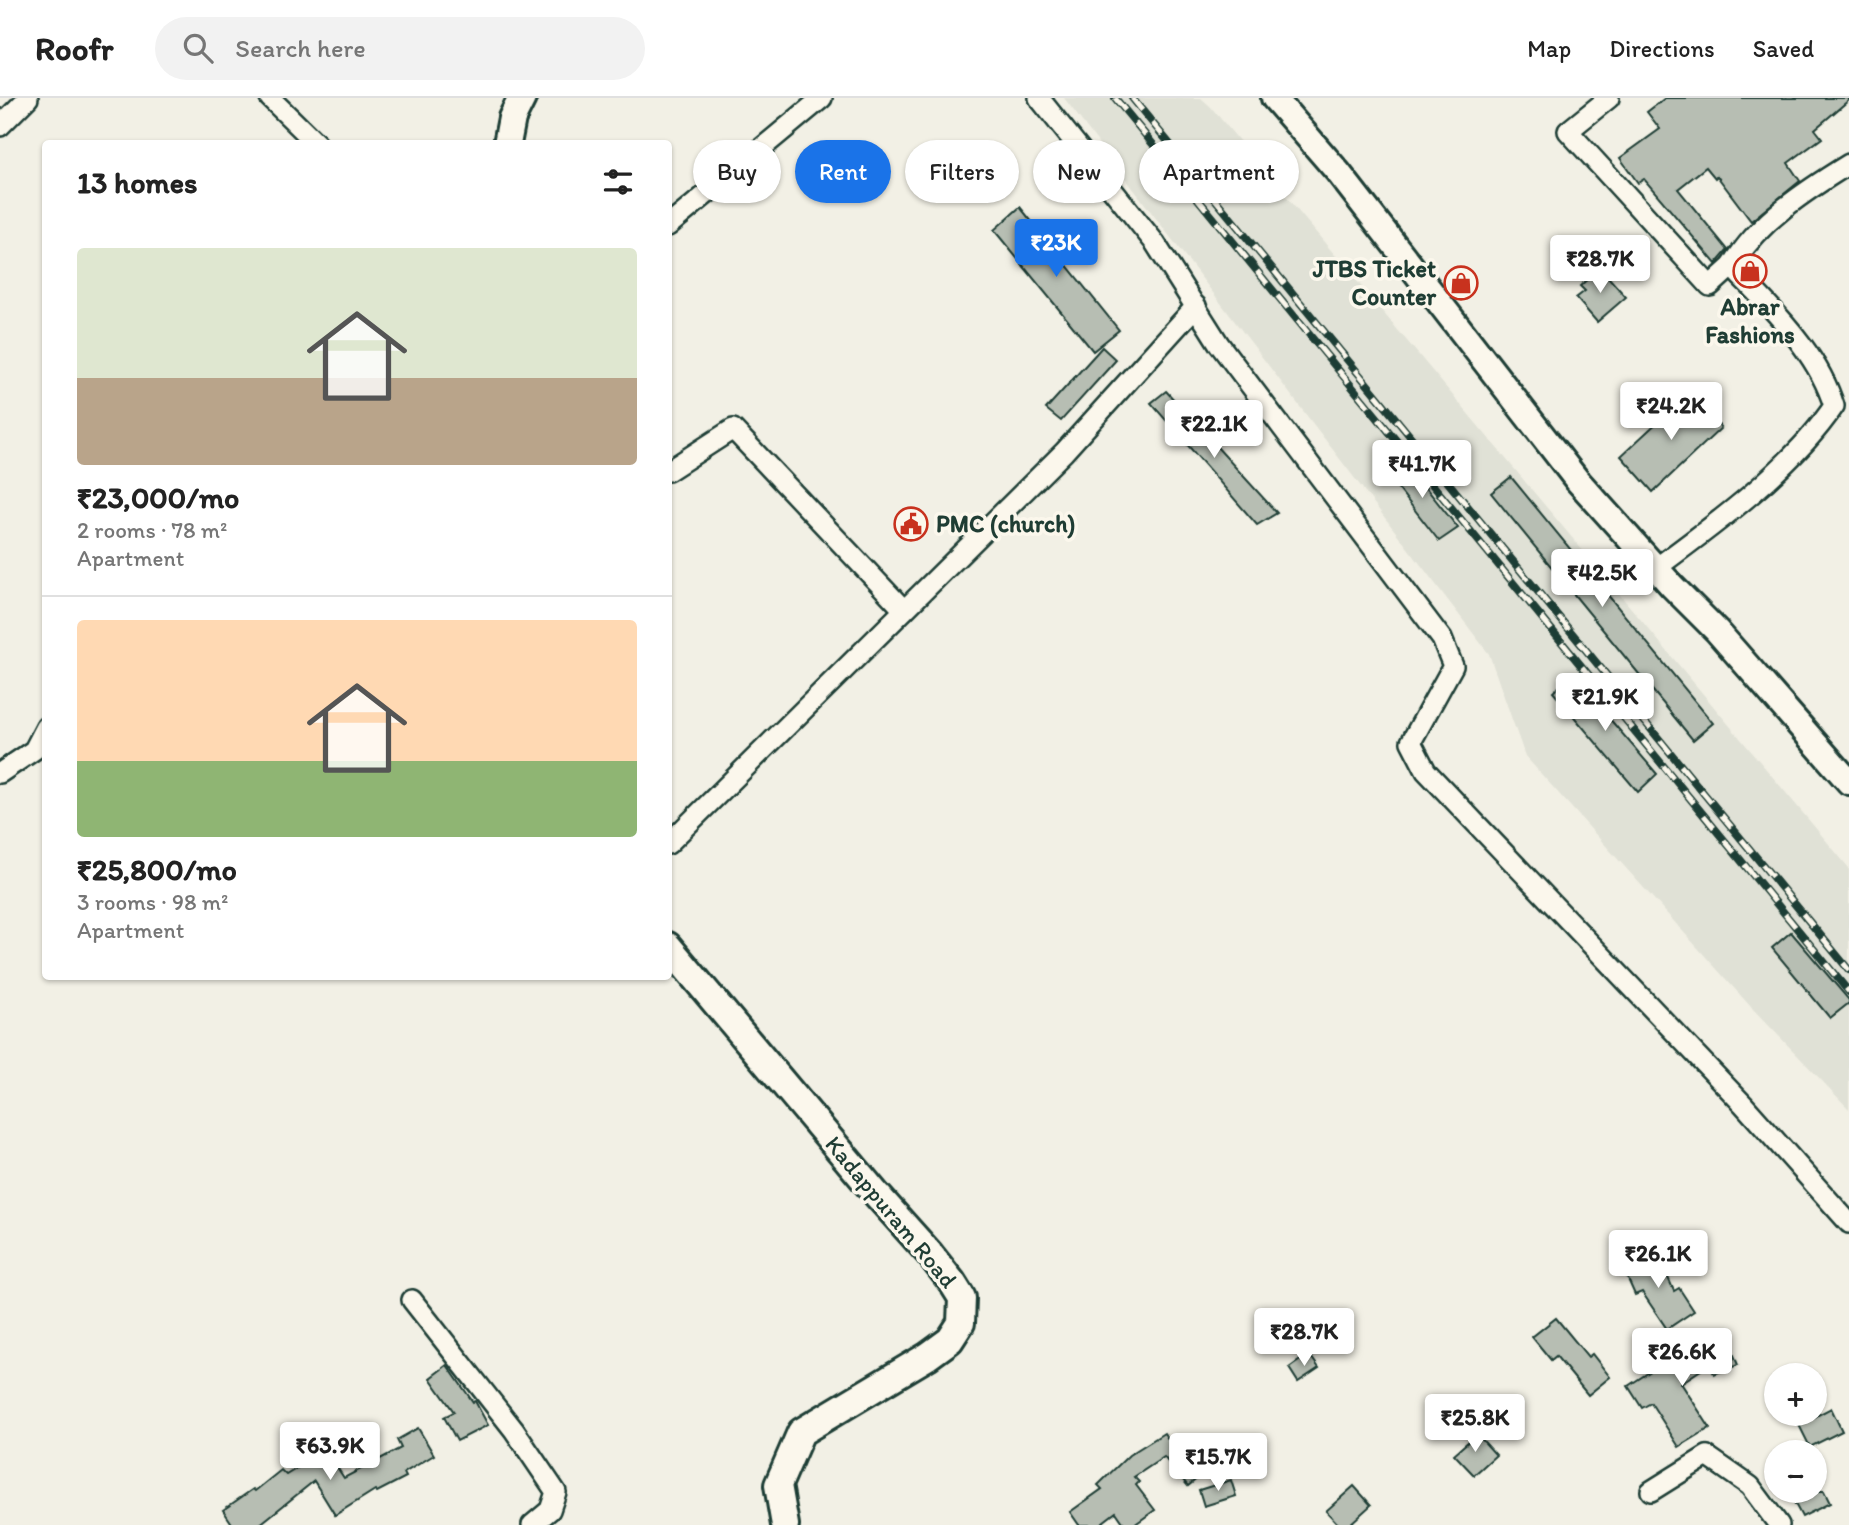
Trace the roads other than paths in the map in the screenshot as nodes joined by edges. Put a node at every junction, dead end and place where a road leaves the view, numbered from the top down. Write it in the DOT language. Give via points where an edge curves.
graph roads {
  1 [pos="28,98"];
  2 [pos="270,98"];
  3 [pos="822,98"];
  4 [pos="1039,98"];
  5 [pos="1274,98"];
  6 [pos="1609,98"];
  7 [pos="517,108"];
  8 [pos="0,126"];
  9 [pos="313,140"];
  10 [pos="508,140"];
  11 [pos="1849,164"];
  12 [pos="672,223"];
  13 [pos="1732,267"];
  14 [pos="1196,306"];
  15 [pos="672,468"];
  16 [pos="1656,568"];
  17 [pos="904,610"];
  18 [pos="42,735"];
  19 [pos="0,773"];
  20 [pos="1849,782"];
  21 [pos="672,840"];
  22 [pos="672,951"];
  23 [pos="1849,1223"];
  24 [pos="412,1300"];
  25 [pos="1651,1491"];
  26 [pos="532,1525"];
  27 [pos="785,1525"];
  28 [pos="1779,1525"];
  1 -- 8 [label="street"];
  2 -- 9 [label="street"];
  3 -- 12 [label="street"];
  4 -- 14 [label="street" via="1155,243"];
  5 -- 16 [label="street" via="1338,172 1577,480"];
  6 -- 13 [label="street" via="1568,131 1710,286"];
  7 -- 10 [label="main road"];
  11 -- 13 [label="street" via="1773,218"];
  13 -- 16 [label="street" via="1807,353 1829,388 1834,406 1817,431 1763,482"];
  14 -- 17 [label="street" via="1064,452"];
  14 -- 23 [label="street" via="1219,344 1442,639 1454,666 1411,742 1426,771 1743,1104"];
  15 -- 17 [label="street" via="733,429"];
  16 -- 20 [label="street"];
  17 -- 21 [label="street"];
  18 -- 19 [label="street" via="34,750"];
  22 -- 27 [label="main road, Kadappuram Road" via="929,1253 962,1298 961,1323 950,1340 801,1432 778,1485"];
  24 -- 26 [label="street" via="514,1430 555,1492 550,1510"];
  25 -- 28 [label="street" via="1707,1456 1750,1486"];
}
